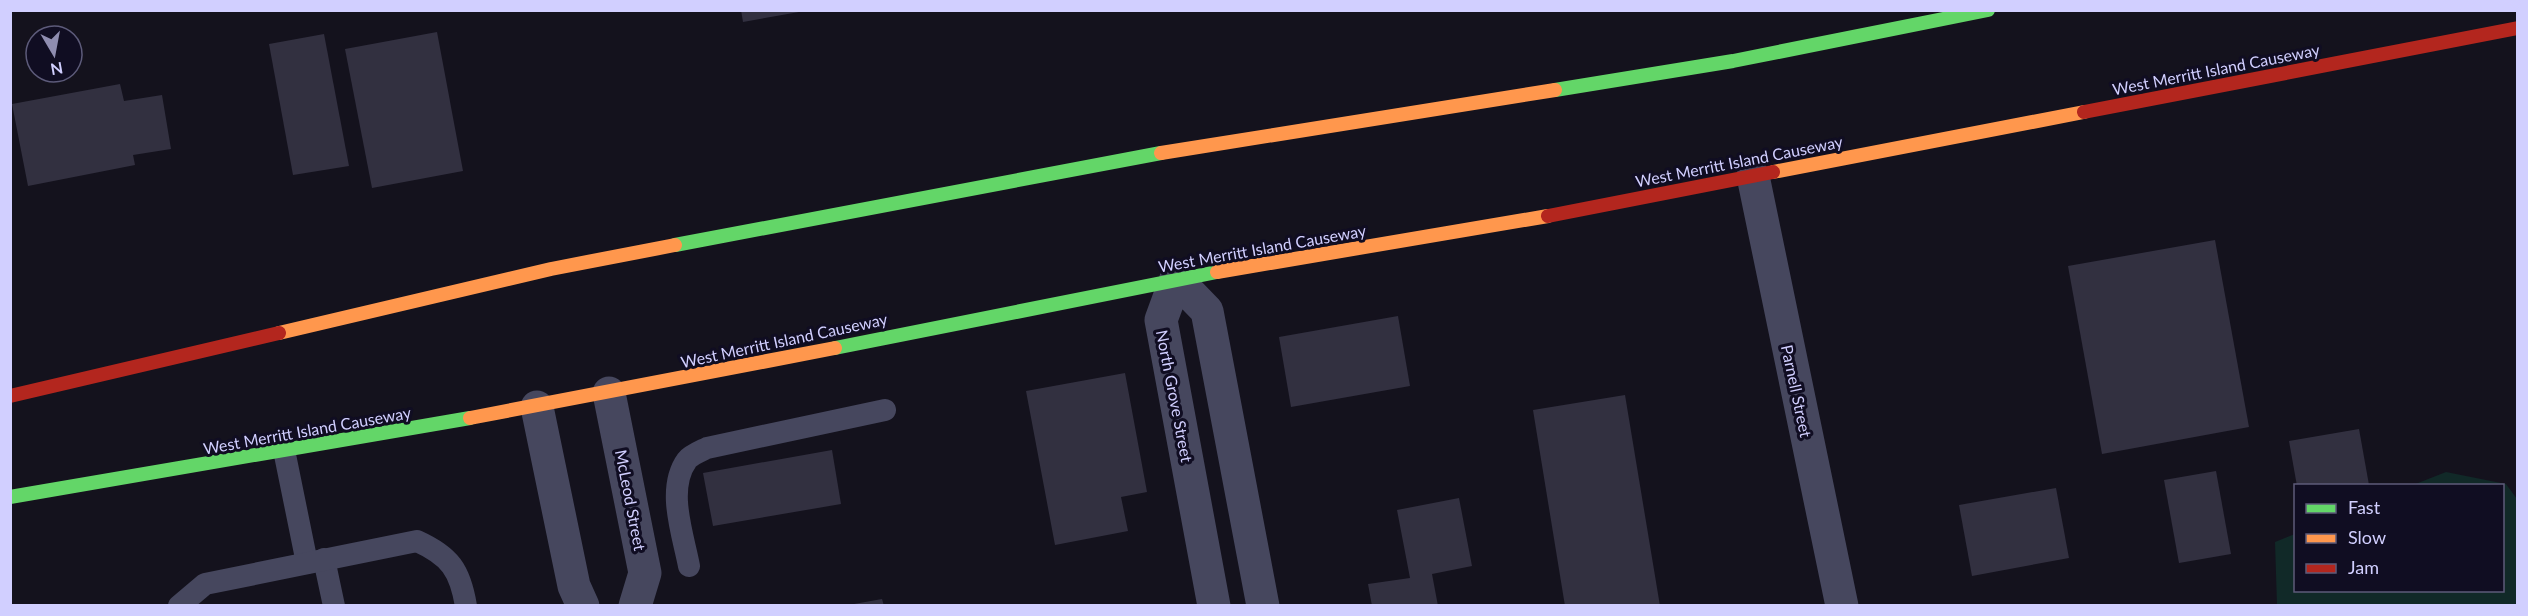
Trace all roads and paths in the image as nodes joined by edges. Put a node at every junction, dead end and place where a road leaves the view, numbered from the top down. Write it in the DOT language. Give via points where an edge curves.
graph roads {
  1 [pos="1988,10"];
  2 [pos="2517,28"];
  3 [pos="1753,176"];
  4 [pos="1176,279"];
  5 [pos="609,393"];
  6 [pos="10,396"];
  7 [pos="537,407"];
  8 [pos="885,410"];
  9 [pos="284,450"];
  10 [pos="10,497"];
  11 [pos="315,561"];
  12 [pos="689,566"];
  13 [pos="1261,594"];
  14 [pos="1213,598"];
  15 [pos="179,606"];
  16 [pos="334,606"];
  17 [pos="466,606"];
  18 [pos="583,606"];
  19 [pos="635,606"];
  20 [pos="1842,606"];
  1 -- 6 [label="main road" via="1733,61 1157,154 562,267"];
  2 -- 3 [label="main road, West Merritt Island Causeway"];
  3 -- 4 [label="main road, West Merritt Island Causeway" via="1500,225"];
  3 -- 20 [label="street, Parnell Street"];
  4 -- 5 [label="main road, West Merritt Island Causeway"];
  4 -- 13 [label="street" via="1207,311"];
  4 -- 14 [label="street, North Grove Street" via="1161,320"];
  5 -- 7 [label="main road, West Merritt Island Causeway"];
  5 -- 19 [label="street, McLeod Street" via="645,573"];
  7 -- 9 [label="main road, West Merritt Island Causeway"];
  7 -- 18 [label="street" via="574,586"];
  8 -- 12 [label="lane" via="707,448 688,458 679,479 678,508"];
  9 -- 10 [label="main road, West Merritt Island Causeway"];
  9 -- 11 [label="lane"];
  11 -- 15 [label="lane" via="205,584"];
  11 -- 16 [label="lane"];
  11 -- 17 [label="lane" via="417,541 439,551 455,570"];
  13 -- 14 [label="street"];
}
